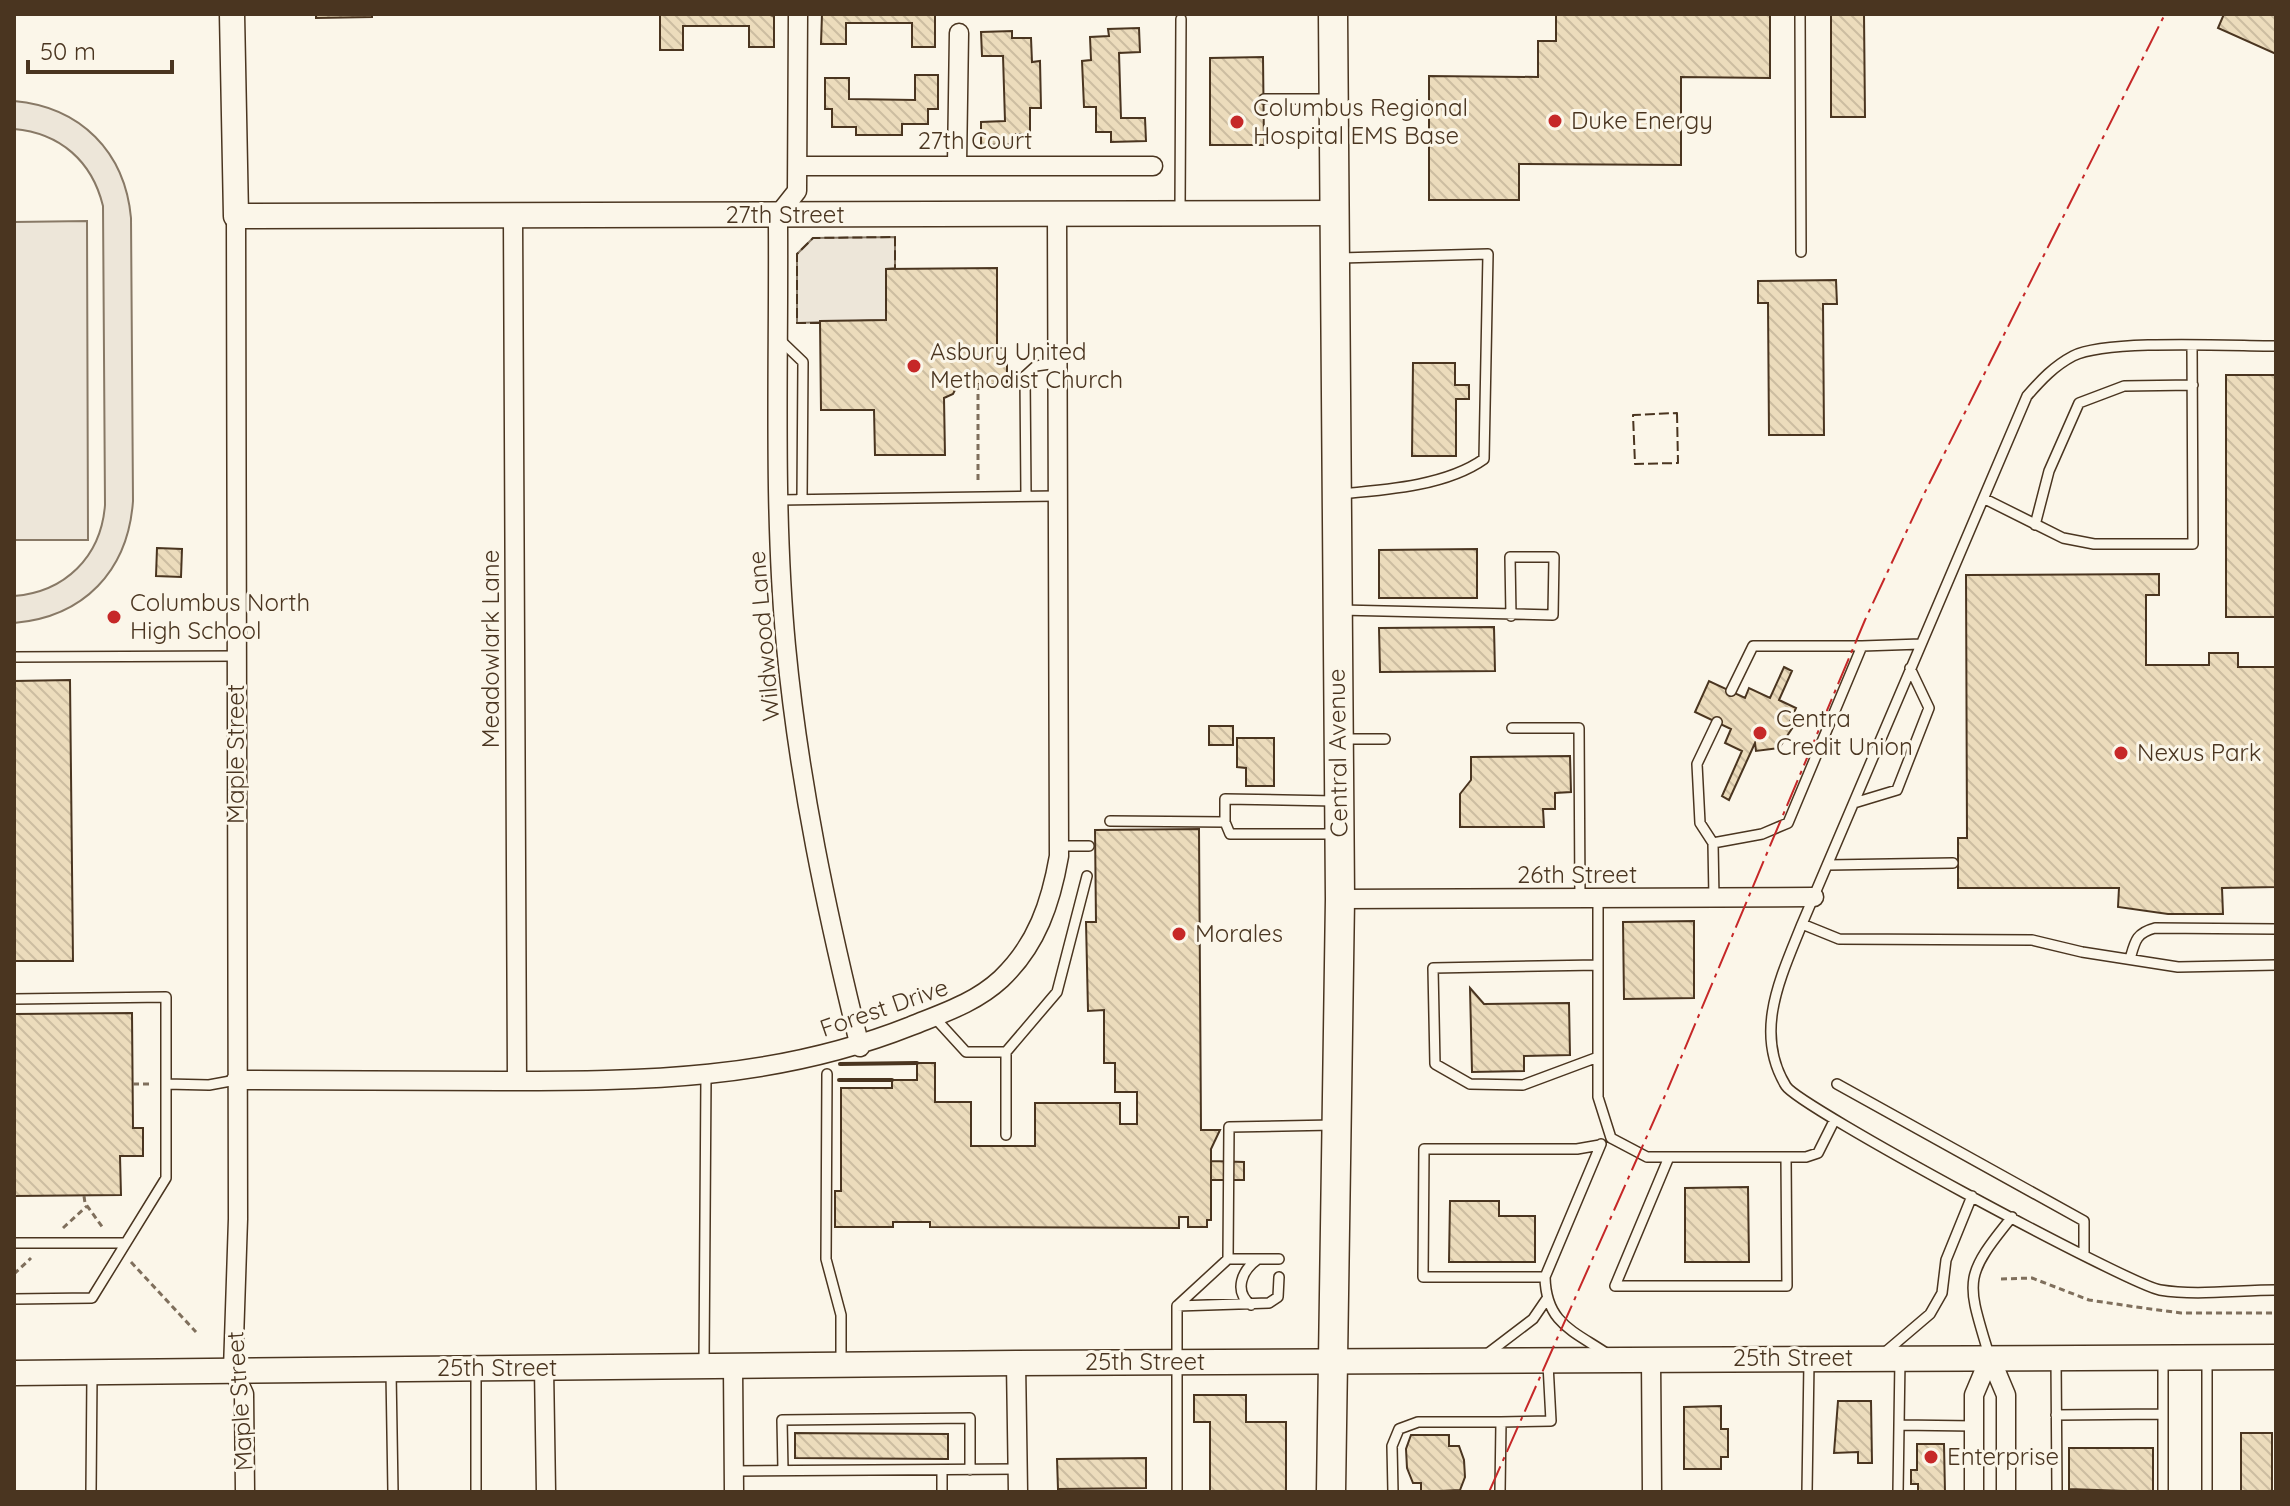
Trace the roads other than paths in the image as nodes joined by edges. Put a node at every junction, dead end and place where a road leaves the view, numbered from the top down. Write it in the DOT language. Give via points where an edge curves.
graph roads {
  1 [pos="232,14"];
  2 [pos="798,14"];
  3 [pos="1333,14"];
  4 [pos="1800,14"];
  5 [pos="1181,19"];
  6 [pos="959,33"];
  7 [pos="1264,99"];
  8 [pos="1334,99"];
  9 [pos="957,164"];
  10 [pos="798,166"];
  11 [pos="1153,166"];
  12 [pos="1334,213"];
  13 [pos="1057,214"];
  14 [pos="1179,214"];
  15 [pos="778,215"];
  16 [pos="236,216"];
  17 [pos="513,217"];
  18 [pos="1801,252"];
  19 [pos="1334,258"];
  20 [pos="779,339"];
  21 [pos="2192,346"];
  22 [pos="2276,346"];
  23 [pos="1057,363"];
  24 [pos="2193,385"];
  25 [pos="1335,494"];
  26 [pos="1026,496"];
  27 [pos="1057,496"];
  28 [pos="802,499"];
  29 [pos="1985,499"];
  30 [pos="779,500"];
  31 [pos="2035,525"];
  32 [pos="1336,610"];
  33 [pos="1511,616"];
  34 [pos="1921,644"];
  35 [pos="1862,646"];
  36 [pos="237,656"];
  37 [pos="14,657"];
  38 [pos="1910,668"];
  39 [pos="1731,691"];
  40 [pos="1717,722"];
  41 [pos="1512,728"];
  42 [pos="1338,739"];
  43 [pos="1385,739"];
  44 [pos="1339,801"];
  45 [pos="1854,803"];
  46 [pos="1110,821"];
  47 [pos="1225,822"];
  48 [pos="1339,834"];
  49 [pos="1713,843"];
  50 [pos="1059,846"];
  51 [pos="1089,846"];
  52 [pos="1953,863"];
  53 [pos="1828,865"];
  54 [pos="1087,876"];
  55 [pos="1814,897"];
  56 [pos="1714,898"];
  57 [pos="1340,899"];
  58 [pos="1589,899"];
  59 [pos="1802,924"];
  60 [pos="2276,929"];
  61 [pos="2130,959"];
  62 [pos="1598,965"];
  63 [pos="2276,965"];
  64 [pos="14,999"];
  65 [pos="934,1017"];
  66 [pos="860,1047"];
  67 [pos="1006,1052"];
  68 [pos="1598,1057"];
  69 [pos="827,1074"];
  70 [pos="706,1076"];
  71 [pos="236,1080"];
  72 [pos="517,1081"];
  73 [pos="166,1084"];
  74 [pos="1837,1084"];
  75 [pos="1834,1121"];
  76 [pos="1337,1125"];
  77 [pos="1006,1135"];
  78 [pos="1611,1138"];
  79 [pos="1600,1145"];
  80 [pos="1669,1157"];
  81 [pos="1786,1157"];
  82 [pos="1972,1196"];
  83 [pos="2012,1217"];
  84 [pos="14,1243"];
  85 [pos="120,1246"];
  86 [pos="2084,1253"];
  87 [pos="1228,1259"];
  88 [pos="1258,1259"];
  89 [pos="1279,1259"];
  90 [pos="1279,1277"];
  91 [pos="1545,1277"];
  92 [pos="2276,1290"];
  93 [pos="14,1299"];
  94 [pos="1546,1300"];
  95 [pos="1251,1305"];
  96 [pos="1177,1306"];
  97 [pos="1990,1357"];
  98 [pos="2056,1357"];
  99 [pos="2163,1357"];
  100 [pos="2207,1357"];
  101 [pos="2276,1357"];
  102 [pos="1809,1358"];
  103 [pos="1889,1358"];
  104 [pos="1616,1359"];
  105 [pos="1651,1359"];
  106 [pos="1480,1360"];
  107 [pos="1548,1360"];
  108 [pos="1333,1361"];
  109 [pos="1176,1362"];
  110 [pos="1016,1363"];
  111 [pos="841,1365"];
  112 [pos="704,1367"];
  113 [pos="733,1367"];
  114 [pos="476,1368"];
  115 [pos="544,1368"];
  116 [pos="391,1369"];
  117 [pos="233,1370"];
  118 [pos="92,1372"];
  119 [pos="14,1373"];
  120 [pos="2163,1414"];
  121 [pos="2056,1415"];
  122 [pos="1501,1422"];
  123 [pos="1899,1425"];
  124 [pos="1974,1426"];
  125 [pos="1018,1469"];
  126 [pos="783,1470"];
  127 [pos="942,1470"];
  128 [pos="970,1470"];
  129 [pos="734,1471"];
  130 [pos="91,1492"];
  131 [pos="245,1492"];
  132 [pos="393,1492"];
  133 [pos="476,1492"];
  134 [pos="546,1492"];
  135 [pos="734,1492"];
  136 [pos="942,1492"];
  137 [pos="1018,1492"];
  138 [pos="1177,1492"];
  139 [pos="1331,1492"];
  140 [pos="1393,1492"];
  141 [pos="1500,1492"];
  142 [pos="1652,1492"];
  143 [pos="1807,1492"];
  144 [pos="1898,1492"];
  145 [pos="1974,1492"];
  146 [pos="2006,1492"];
  147 [pos="2057,1492"];
  148 [pos="2163,1492"];
  149 [pos="2207,1492"];
  1 -- 16 [label="main road, Maple Street"];
  2 -- 10 [label="street"];
  3 -- 8 [label="main road, Central Avenue"];
  4 -- 18 [label="lane"];
  5 -- 14 [label="lane"];
  6 -- 9 [label="street"];
  7 -- 8 [label="lane"];
  8 -- 12 [label="main road, Central Avenue"];
  9 -- 10 [label="street, 27th Court"];
  9 -- 11 [label="street, 27th Court"];
  10 -- 15 [label="street" via="797,191"];
  12 -- 14 [label="main road, 27th Street"];
  12 -- 19 [label="main road, Central Avenue"];
  13 -- 14 [label="main road, 27th Street"];
  13 -- 15 [label="main road, 27th Street"];
  13 -- 23 [label="street, Forest Drive"];
  15 -- 17 [label="main road, 27th Street"];
  15 -- 20 [label="street, Wildwood Lane"];
  16 -- 17 [label="main road, 27th Street"];
  16 -- 36 [label="street, Maple Street"];
  17 -- 72 [label="street, Meadowlark Lane"];
  19 -- 25 [label="main road, Central Avenue"];
  19 -- 25 [label="lane" via="1488,254 1484,459 1469,470 1386,490"];
  20 -- 28 [label="lane" via="803,362"];
  20 -- 30 [label="street, Wildwood Lane"];
  21 -- 22 [label="lane"];
  21 -- 24 [label="lane"];
  21 -- 29 [label="lane" via="2108,348 2076,355 2049,372 2027,396"];
  23 -- 26 [label="lane" via="1036,366 1025,376"];
  23 -- 27 [label="street, Forest Drive"];
  24 -- 31 [label="lane" via="2124,386 2079,403 2049,471"];
  24 -- 31 [label="lane" via="2193,544 2094,544"];
  25 -- 32 [label="main road, Central Avenue"];
  26 -- 27 [label="lane"];
  26 -- 28 [label="lane"];
  27 -- 50 [label="street, Forest Drive"];
  28 -- 30 [label="lane"];
  29 -- 31 [label="lane"];
  29 -- 34 [label="lane"];
  30 -- 66 [label="street, Wildwood Lane" via="797,744 821,889"];
  32 -- 33 [label="lane"];
  32 -- 42 [label="main road, Central Avenue"];
  33 -- 33 [label="lane" via="1553,615 1554,557 1510,557"];
  34 -- 35 [label="lane"];
  34 -- 38 [label="lane"];
  35 -- 39 [label="lane" via="1753,646"];
  35 -- 49 [label="lane" via="1788,823"];
  36 -- 37 [label="lane"];
  36 -- 71 [label="street, Maple Street"];
  38 -- 45 [label="lane"];
  38 -- 45 [label="lane" via="1929,708 1897,790"];
  40 -- 49 [label="lane" via="1697,764 1700,823"];
  41 -- 58 [label="lane" via="1579,728"];
  42 -- 43 [label="lane"];
  42 -- 44 [label="main road, Central Avenue"];
  44 -- 47 [label="lane" via="1225,799"];
  44 -- 48 [label="main road, Central Avenue"];
  45 -- 53 [label="lane"];
  46 -- 47 [label="lane"];
  47 -- 48 [label="lane" via="1230,834"];
  48 -- 57 [label="main road, Central Avenue"];
  49 -- 56 [label="lane"];
  50 -- 51 [label="lane"];
  50 -- 65 [label="street, Forest Drive" via="1051,902 1029,945 1001,979 966,1004"];
  52 -- 53 [label="lane"];
  53 -- 55 [label="lane"];
  54 -- 67 [label="lane" via="1057,992"];
  55 -- 56 [label="street, 26th Street"];
  55 -- 59 [label="lane"];
  56 -- 58 [label="street, 26th Street"];
  57 -- 58 [label="street, 26th Street"];
  57 -- 76 [label="main road, Central Avenue"];
  58 -- 62 [label="lane"];
  59 -- 61 [label="lane" via="1839,939 2032,940"];
  59 -- 75 [label="lane" via="1772,1001 1770,1046 1787,1088"];
  60 -- 61 [label="lane" via="2155,928 2141,931"];
  61 -- 63 [label="lane" via="2178,967"];
  62 -- 68 [label="lane"];
  62 -- 68 [label="lane" via="1433,968 1435,1064 1470,1084 1523,1085"];
  64 -- 73 [label="lane" via="166,997"];
  65 -- 66 [label="street, Forest Drive"];
  65 -- 67 [label="lane" via="966,1052"];
  66 -- 70 [label="street, Forest Drive" via="760,1070"];
  67 -- 77 [label="lane"];
  68 -- 78 [label="lane" via="1598,1097"];
  69 -- 111 [label="lane" via="826,1259 841,1315"];
  70 -- 72 [label="street, Forest Drive"];
  70 -- 112 [label="lane"];
  71 -- 72 [label="street, Forest Drive"];
  71 -- 73 [label="lane"];
  71 -- 117 [label="street, Maple Street"];
  73 -- 85 [label="lane" via="166,1178"];
  74 -- 86 [label="lane" via="2084,1221"];
  75 -- 81 [label="lane" via="1818,1153"];
  75 -- 82 [label="lane"];
  76 -- 87 [label="lane" via="1229,1127"];
  76 -- 108 [label="main road, Central Avenue"];
  78 -- 79 [label="lane"];
  78 -- 80 [label="lane" via="1647,1157"];
  79 -- 91 [label="lane"];
  79 -- 91 [label="lane" via="1424,1149 1423,1277"];
  80 -- 81 [label="lane"];
  80 -- 81 [label="lane" via="1615,1286 1787,1286"];
  82 -- 83 [label="lane"];
  82 -- 103 [label="lane" via="1946,1260 1942,1293"];
  83 -- 86 [label="lane"];
  83 -- 97 [label="lane" via="1979,1258 1972,1279 1974,1306"];
  84 -- 85 [label="lane"];
  85 -- 93 [label="lane" via="92,1298"];
  86 -- 92 [label="lane" via="2158,1290"];
  87 -- 88 [label="lane"];
  87 -- 96 [label="lane"];
  88 -- 89 [label="lane"];
  88 -- 95 [label="lane" via="1247,1266 1240,1286"];
  90 -- 95 [label="lane" via="1278,1297"];
  91 -- 94 [label="lane"];
  94 -- 104 [label="lane" via="1556,1320"];
  94 -- 106 [label="lane" via="1533,1319"];
  95 -- 96 [label="lane"];
  96 -- 109 [label="lane"];
  97 -- 98 [label="main road, 25th Street"];
  97 -- 103 [label="main road, 25th Street"];
  97 -- 124 [label="street" via="1974,1395"];
  97 -- 146 [label="street" via="2006,1395"];
  98 -- 99 [label="main road, 25th Street"];
  98 -- 121 [label="lane"];
  99 -- 100 [label="main road, 25th Street"];
  99 -- 120 [label="lane"];
  100 -- 101 [label="main road, 25th Street"];
  100 -- 149 [label="lane"];
  102 -- 103 [label="main road, 25th Street"];
  102 -- 105 [label="main road, 25th Street"];
  102 -- 143 [label="lane"];
  103 -- 123 [label="lane"];
  104 -- 105 [label="main road, 25th Street"];
  104 -- 107 [label="main road, 25th Street"];
  105 -- 142 [label="street"];
  106 -- 107 [label="main road, 25th Street"];
  106 -- 108 [label="main road, 25th Street"];
  107 -- 122 [label="lane" via="1551,1421"];
  108 -- 109 [label="main road, 25th Street"];
  108 -- 139 [label="main road, Central Avenue"];
  109 -- 110 [label="main road, 25th Street"];
  109 -- 138 [label="lane"];
  110 -- 111 [label="main road, 25th Street"];
  110 -- 125 [label="street"];
  111 -- 113 [label="main road, 25th Street"];
  112 -- 113 [label="main road, 25th Street"];
  112 -- 115 [label="main road, 25th Street"];
  113 -- 129 [label="street"];
  114 -- 115 [label="main road, 25th Street"];
  114 -- 116 [label="main road, 25th Street"];
  114 -- 133 [label="lane"];
  115 -- 134 [label="street"];
  116 -- 117 [label="main road, 25th Street"];
  116 -- 132 [label="lane"];
  117 -- 118 [label="main road, 25th Street"];
  117 -- 131 [label="street, Maple Street" via="244,1394"];
  118 -- 119 [label="main road, 25th Street"];
  118 -- 130 [label="lane"];
  120 -- 121 [label="lane"];
  120 -- 148 [label="lane"];
  121 -- 147 [label="lane"];
  122 -- 140 [label="lane" via="1418,1422 1399,1429 1392,1446"];
  122 -- 141 [label="lane"];
  123 -- 124 [label="lane"];
  123 -- 144 [label="lane"];
  124 -- 145 [label="street"];
  125 -- 128 [label="lane"];
  125 -- 137 [label="street"];
  126 -- 127 [label="lane"];
  126 -- 128 [label="lane" via="782,1420 970,1418"];
  126 -- 129 [label="lane"];
  127 -- 128 [label="lane"];
  127 -- 136 [label="lane"];
  129 -- 135 [label="street"];
}
